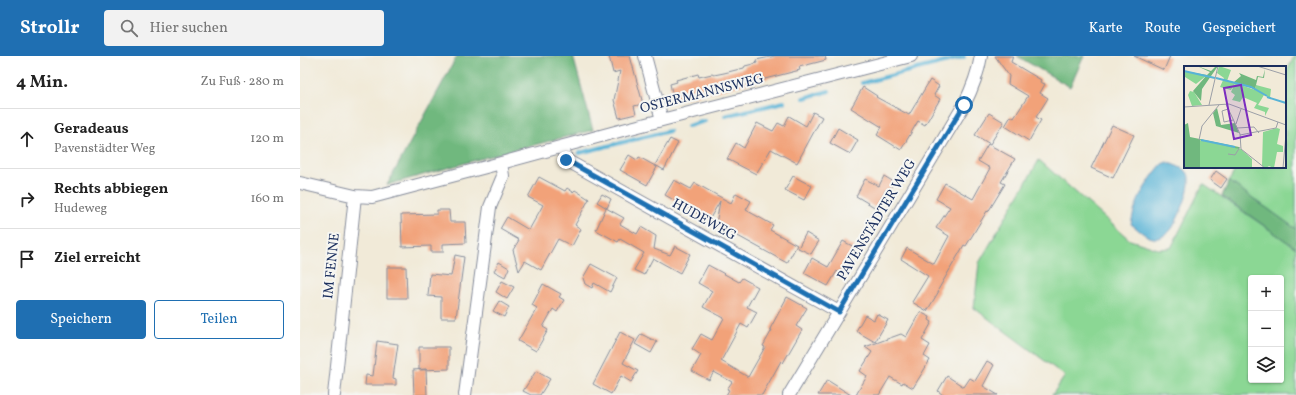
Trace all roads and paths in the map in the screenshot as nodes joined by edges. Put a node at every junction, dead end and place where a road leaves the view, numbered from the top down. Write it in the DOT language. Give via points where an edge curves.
graph roads {
  1 [pos="645,56"];
  2 [pos="911,56"];
  3 [pos="981,56"];
  4 [pos="880,60"];
  5 [pos="662,120"];
  6 [pos="563,146"];
  7 [pos="501,163"];
  8 [pos="300,183"];
  9 [pos="355,196"];
  10 [pos="839,312"];
  11 [pos="334,395"];
  12 [pos="465,395"];
  13 [pos="789,395"];
  1 -- 5 [label="street"];
  2 -- 4 [label="street, OSTERMANNSWEG"];
  3 -- 10 [label="street, PAVENSTÄDTER WEG" via="973,87 964,105"];
  4 -- 5 [label="street, OSTERMANNSWEG"];
  5 -- 6 [label="street, OSTERMANNSWEG"];
  6 -- 7 [label="street, OSTERMANNSWEG"];
  6 -- 10 [label="street, HUDEWEG" via="566,160"];
  7 -- 9 [label="street, OSTERMANNSWEG" via="372,197"];
  7 -- 12 [label="street" via="503,176 490,207"];
  8 -- 9 [label="street"];
  9 -- 11 [label="street, IM FENNE"];
  10 -- 13 [label="street, PAVENSTÄDTER WEG"];
}
